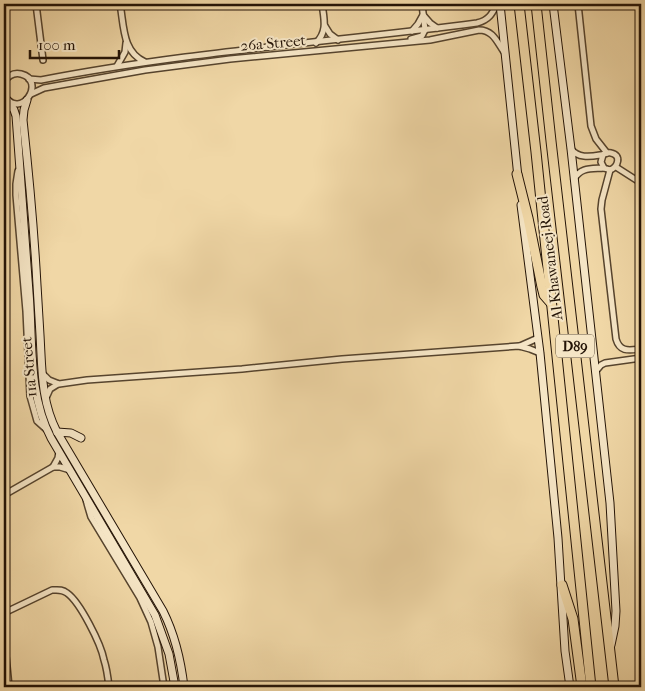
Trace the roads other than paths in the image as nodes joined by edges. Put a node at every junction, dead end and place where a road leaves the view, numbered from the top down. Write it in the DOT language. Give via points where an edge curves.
graph roads {
  1 [pos="36,4"];
  2 [pos="120,4"];
  3 [pos="322,4"];
  4 [pos="422,4"];
  5 [pos="498,4"];
  6 [pos="519,4"];
  7 [pos="536,4"];
  8 [pos="553,4"];
  9 [pos="578,4"];
  10 [pos="424,15"];
  11 [pos="325,26"];
  12 [pos="438,28"];
  13 [pos="425,30"];
  14 [pos="412,32"];
  15 [pos="338,40"];
  16 [pos="126,42"];
  17 [pos="316,42"];
  18 [pos="395,44"];
  19 [pos="506,55"];
  20 [pos="43,60"];
  21 [pos="145,62"];
  22 [pos="118,66"];
  23 [pos="29,79"];
  24 [pos="4,80"];
  25 [pos="5,97"];
  26 [pos="29,97"];
  27 [pos="570,149"];
  28 [pos="605,154"];
  29 [pos="602,166"];
  30 [pos="613,169"];
  31 [pos="517,174"];
  32 [pos="574,180"];
  33 [pos="641,183"];
  34 [pos="551,304"];
  35 [pos="538,338"];
  36 [pos="519,346"];
  37 [pos="641,349"];
  38 [pos="540,353"];
  39 [pos="641,358"];
  40 [pos="596,371"];
  41 [pos="41,372"];
  42 [pos="59,384"];
  43 [pos="46,402"];
  44 [pos="57,432"];
  45 [pos="81,438"];
  46 [pos="59,452"];
  47 [pos="53,467"];
  48 [pos="70,470"];
  49 [pos="5,492"];
  50 [pos="86,497"];
  51 [pos="562,585"];
  52 [pos="4,613"];
  53 [pos="4,636"];
  54 [pos="610,648"];
  55 [pos="8,687"];
  56 [pos="109,687"];
  57 [pos="164,687"];
  58 [pos="175,687"];
  59 [pos="184,687"];
  60 [pos="570,687"];
  61 [pos="582,687"];
  62 [pos="591,687"];
  63 [pos="614,687"];
  1 -- 20 [label="street"];
  2 -- 16 [label="street"];
  3 -- 11 [label="street"];
  4 -- 10 [label="street"];
  5 -- 12 [label="street, 26a Street" via="485,21"];
  5 -- 19 [label="street"];
  6 -- 34 [label="highway, Al Khawaneej Road / D89"];
  7 -- 54 [label="highway, Al Khawaneej Road / D89"];
  8 -- 27 [label="street"];
  9 -- 28 [label="street" via="591,126"];
  10 -- 12 [label="street"];
  10 -- 13 [label="street"];
  10 -- 14 [label="street"];
  11 -- 15 [label="street"];
  11 -- 17 [label="street"];
  12 -- 13 [label="street, 26a Street"];
  13 -- 14 [label="street, 26a Street"];
  13 -- 18 [label="street" via="422,36"];
  14 -- 15 [label="street, 26a Street"];
  15 -- 17 [label="street, 26a Street"];
  16 -- 21 [label="street" via="131,52"];
  16 -- 22 [label="street"];
  17 -- 21 [label="street, 26a Street"];
  18 -- 19 [label="street, 26a Street" via="482,30 490,32"];
  18 -- 26 [label="street, 26a Street" via="162,68 40,89"];
  19 -- 31 [label="street"];
  21 -- 22 [label="street, 26a Street"];
  22 -- 23 [label="street, 26a Street" via="41,80"];
  23 -- 24 [label="street, 26a Street" via="11,74"];
  23 -- 26 [label="street" via="32,86"];
  25 -- 26 [label="street, 26a Street" via="16,104"];
  25 -- 46 [label="street, 11a Street" via="16,116 35,388 40,414"];
  26 -- 41 [label="street, 11a Street" via="23,120"];
  27 -- 28 [label="street" via="580,156"];
  27 -- 32 [label="street"];
  28 -- 29 [label="street" via="601,159"];
  28 -- 30 [label="street" via="617,156 618,162"];
  29 -- 30 [label="street"];
  29 -- 32 [label="street" via="592,166 579,172"];
  30 -- 33 [label="street"];
  30 -- 37 [label="street" via="601,209 616,339 624,349"];
  31 -- 34 [label="highway" via="542,287"];
  31 -- 35 [label="street"];
  32 -- 40 [label="street"];
  34 -- 62 [label="highway, Al Khawaneej Road / D89"];
  35 -- 36 [label="street"];
  35 -- 38 [label="street"];
  36 -- 38 [label="street"];
  36 -- 42 [label="street"];
  38 -- 51 [label="street"];
  39 -- 40 [label="street" via="605,363"];
  40 -- 54 [label="street" via="610,503 616,603"];
  41 -- 42 [label="street" via="48,380"];
  41 -- 43 [label="street, 11a Street"];
  42 -- 43 [label="street" via="50,389"];
  43 -- 44 [label="street, 11a Street"];
  44 -- 45 [label="street"];
  44 -- 59 [label="street, 11a Street" via="163,611 175,640"];
  46 -- 47 [label="street"];
  46 -- 48 [label="street, 11a Street"];
  47 -- 48 [label="street"];
  47 -- 49 [label="street"];
  48 -- 50 [label="street, 11a Street"];
  50 -- 57 [label="street, 11a Street" via="91,517 151,622"];
  50 -- 58 [label="street, 11a Street" via="155,615 169,654"];
  51 -- 60 [label="street"];
  51 -- 61 [label="highway" via="573,620"];
  52 -- 56 [label="street" via="52,590 65,591 76,603 97,640"];
  53 -- 55 [label="street"];
  54 -- 63 [label="highway, Al Khawaneej Road / D89"];
}
